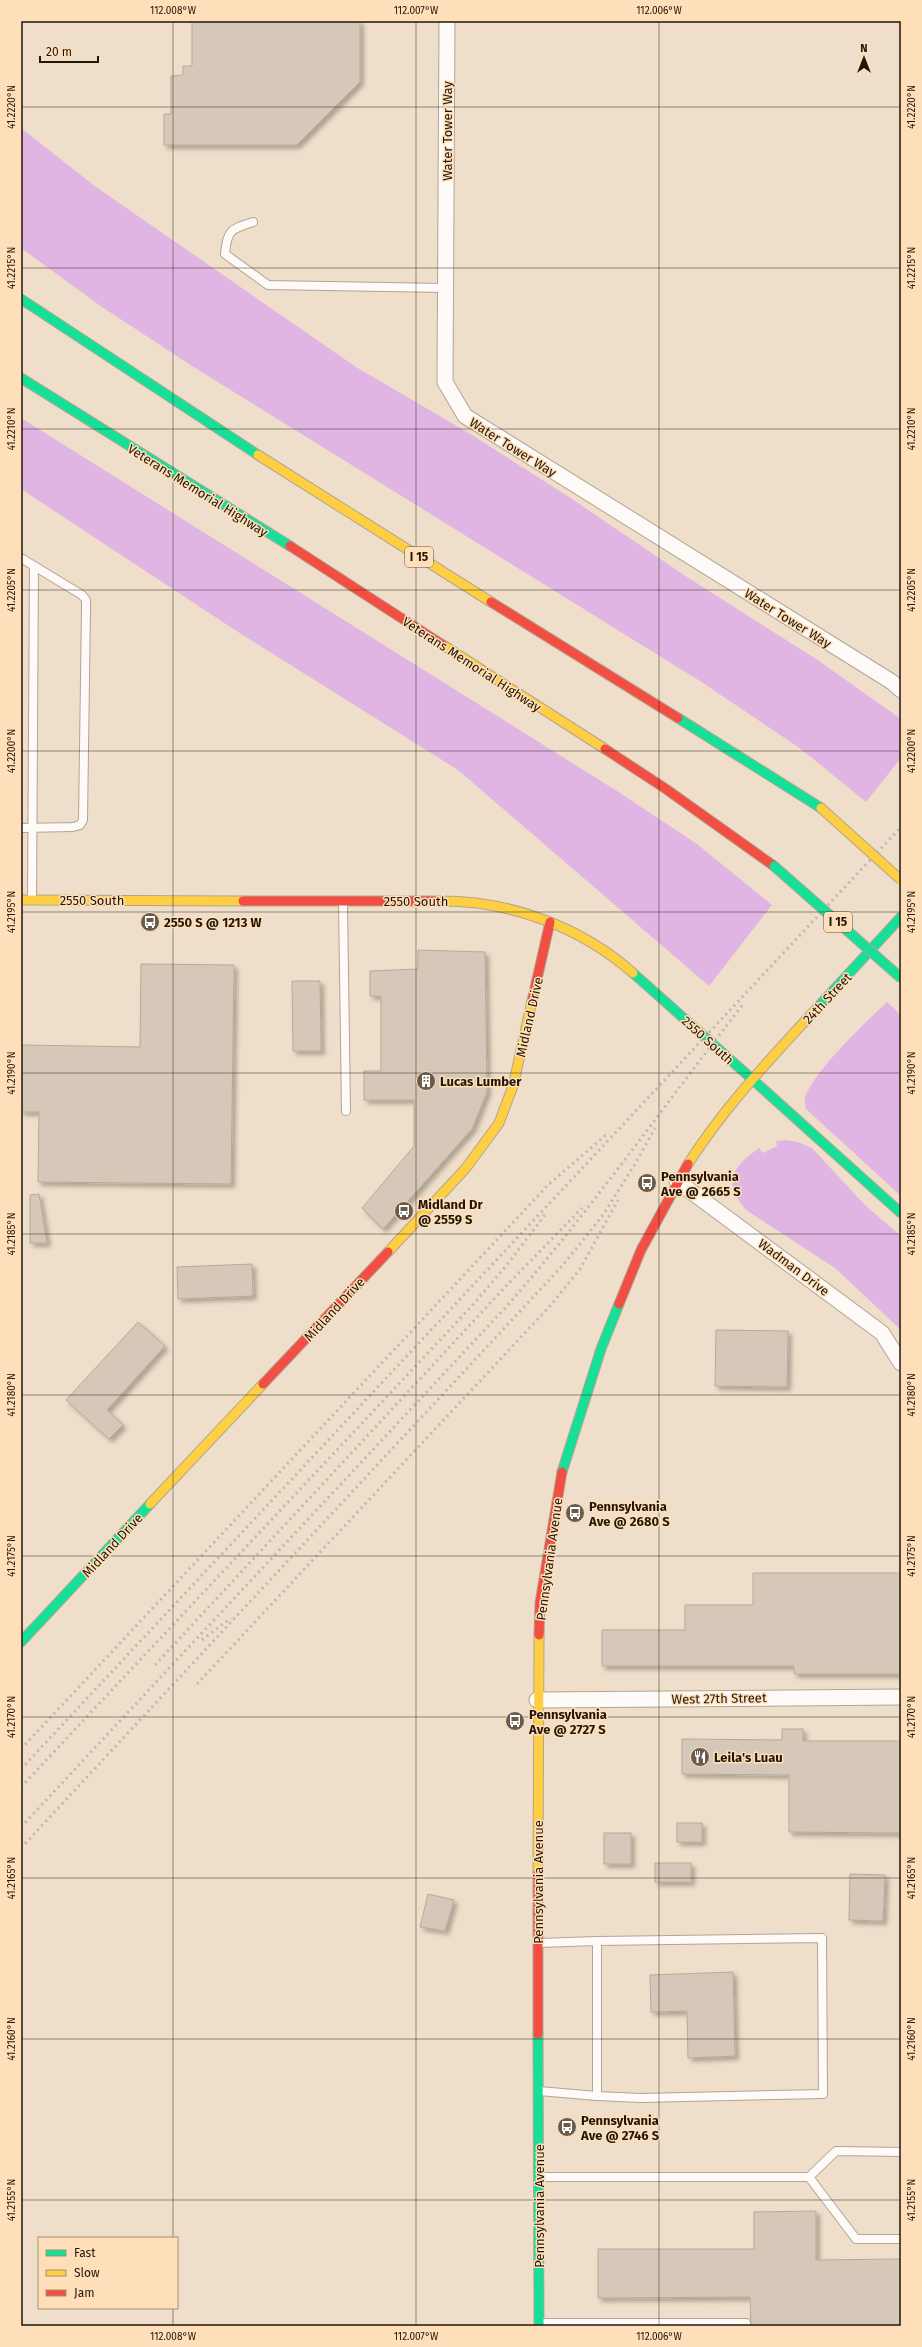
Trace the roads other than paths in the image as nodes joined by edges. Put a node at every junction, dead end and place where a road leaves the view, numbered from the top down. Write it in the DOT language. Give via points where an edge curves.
graph roads {
  1 [pos="447,21"];
  2 [pos="253,222"];
  3 [pos="446,288"];
  4 [pos="21,299"];
  5 [pos="21,378"];
  6 [pos="21,558"];
  7 [pos="34,566"];
  8 [pos="901,690"];
  9 [pos="21,828"];
  10 [pos="32,828"];
  11 [pos="901,880"];
  12 [pos="21,900"];
  13 [pos="32,900"];
  14 [pos="343,901"];
  15 [pos="901,917"];
  16 [pos="550,922"];
  17 [pos="901,978"];
  18 [pos="752,1079"];
  19 [pos="346,1111"];
  20 [pos="677,1180"];
  21 [pos="901,1213"];
  22 [pos="901,1363"];
  23 [pos="21,1642"];
  24 [pos="901,1697"];
  25 [pos="537,1700"];
  26 [pos="597,1941"];
  27 [pos="538,1943"];
  28 [pos="538,2091"];
  29 [pos="597,2096"];
  30 [pos="901,2152"];
  31 [pos="539,2177"];
  32 [pos="809,2177"];
  33 [pos="901,2238"];
  34 [pos="746,2323"];
  35 [pos="539,2324"];
  1 -- 3 [label="street, Water Tower Way"];
  2 -- 3 [label="lane" via="234,228 226,238 225,254 268,285"];
  3 -- 8 [label="street, Water Tower Way" via="445,382 465,416"];
  4 -- 11 [label="main road, I 15, bridge" via="279,469 820,808"];
  5 -- 17 [label="main road, Veterans Memorial Highway / I 15, bridge" via="265,530 666,789 774,866"];
  6 -- 7 [label="lane"];
  7 -- 10 [label="lane"];
  7 -- 10 [label="lane" via="82,595 86,600 86,608 83,820 80,825 74,827"];
  9 -- 10 [label="lane"];
  10 -- 13 [label="lane"];
  12 -- 13 [label="main road, 2550 South"];
  13 -- 14 [label="main road, 2550 South"];
  14 -- 16 [label="main road, 2550 South" via="460,901 506,908"];
  14 -- 19 [label="lane"];
  15 -- 18 [label="main road, 24th Street"];
  16 -- 18 [label="main road, 2550 South" via="587,939 626,967"];
  16 -- 23 [label="main road, Midland Drive" via="514,1086 499,1123 466,1168"];
  18 -- 20 [label="main road, Pennsylvania Avenue" via="706,1134"];
  18 -- 21 [label="main road, 2550 South"];
  20 -- 22 [label="street, Wadman Drive" via="882,1333"];
  20 -- 25 [label="main road, Pennsylvania Avenue" via="641,1250 601,1349 561,1476 540,1603"];
  24 -- 25 [label="street, West 27th Street"];
  25 -- 27 [label="main road, Pennsylvania Avenue"];
  26 -- 27 [label="lane"];
  26 -- 29 [label="lane"];
  26 -- 29 [label="lane" via="822,1938 823,2094 640,2098"];
  27 -- 28 [label="main road, Pennsylvania Avenue"];
  28 -- 29 [label="lane"];
  28 -- 31 [label="main road, Pennsylvania Avenue"];
  30 -- 32 [label="lane" via="836,2151"];
  31 -- 32 [label="lane"];
  31 -- 35 [label="main road, Pennsylvania Avenue"];
  32 -- 33 [label="lane" via="856,2238"];
  34 -- 35 [label="lane"];
}
